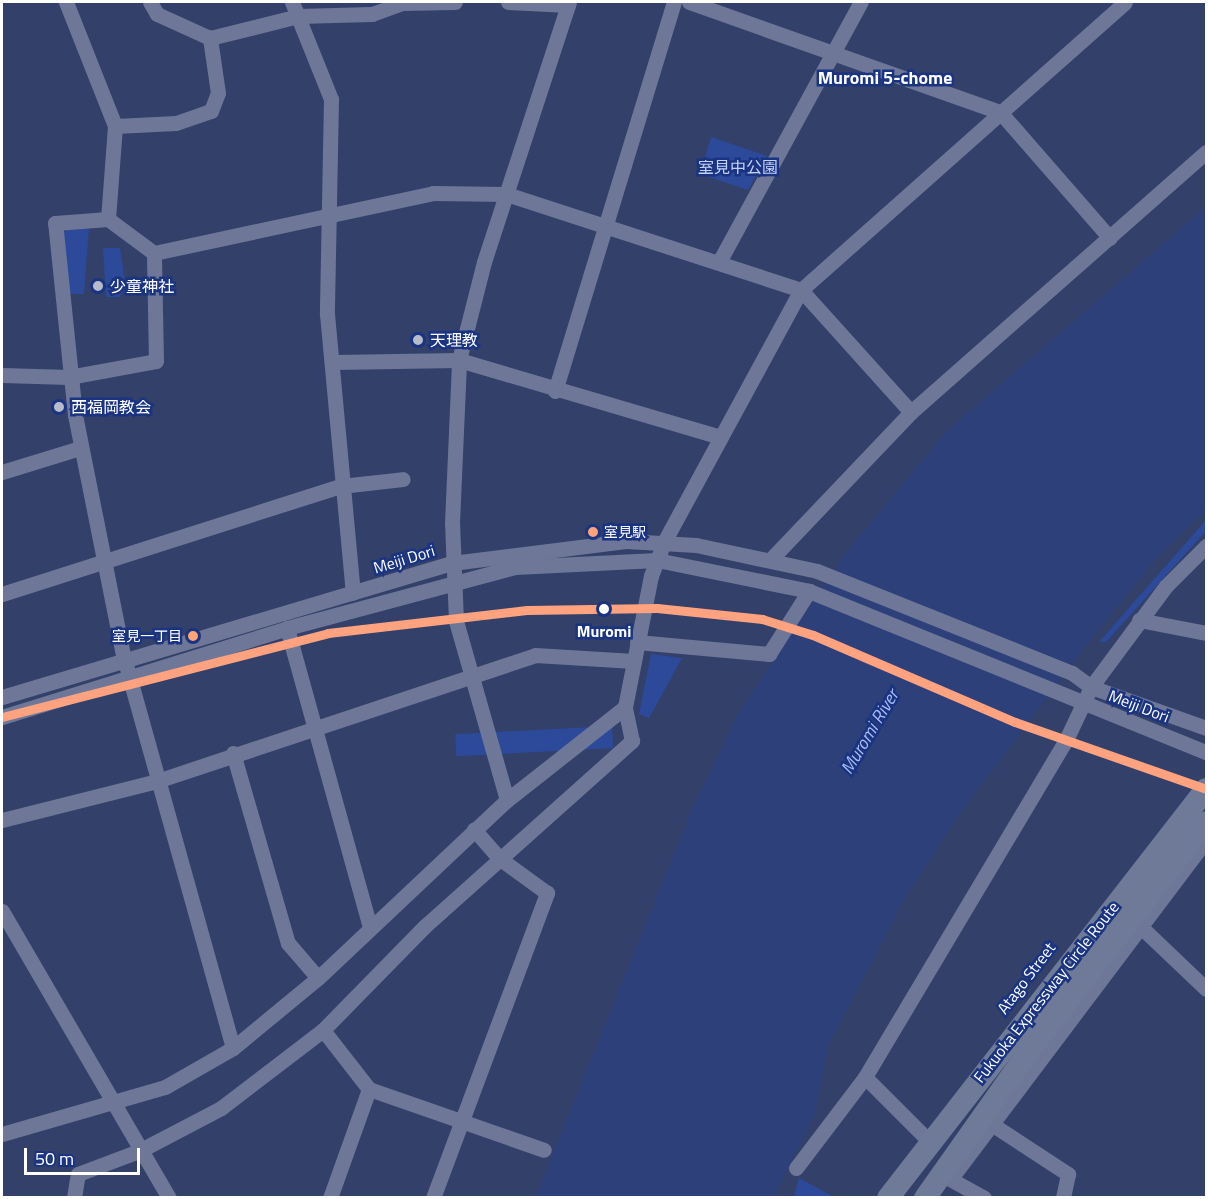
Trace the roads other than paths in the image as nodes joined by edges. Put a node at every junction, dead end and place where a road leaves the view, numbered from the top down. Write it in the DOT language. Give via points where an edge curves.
graph roads {
  1 [pos="66,2"];
  2 [pos="150,2"];
  3 [pos="455,2"];
  4 [pos="508,2"];
  5 [pos="674,2"];
  6 [pos="689,2"];
  7 [pos="861,2"];
  8 [pos="1125,2"];
  9 [pos="569,3"];
  10 [pos="295,9"];
  11 [pos="210,38"];
  12 [pos="834,52"];
  13 [pos="1000,112"];
  14 [pos="115,126"];
  15 [pos="1206,152"];
  16 [pos="506,194"];
  17 [pos="330,212"];
  18 [pos="108,219"];
  19 [pos="609,225"];
  20 [pos="1110,238"];
  21 [pos="154,253"];
  22 [pos="719,262"];
  23 [pos="801,290"];
  24 [pos="459,360"];
  25 [pos="333,362"];
  26 [pos="2,375"];
  27 [pos="69,377"];
  28 [pos="555,392"];
  29 [pos="911,412"];
  30 [pos="718,436"];
  31 [pos="80,448"];
  32 [pos="2,472"];
  33 [pos="402,479"];
  34 [pos="341,486"];
  35 [pos="664,542"];
  36 [pos="1206,546"];
  37 [pos="772,558"];
  38 [pos="657,560"];
  39 [pos="104,562"];
  40 [pos="452,563"];
  41 [pos="453,582"];
  42 [pos="809,591"];
  43 [pos="352,593"];
  44 [pos="2,594"];
  45 [pos="1139,620"];
  46 [pos="287,628"];
  47 [pos="1206,633"];
  48 [pos="637,642"];
  49 [pos="125,661"];
  50 [pos="633,661"];
  51 [pos="471,674"];
  52 [pos="129,678"];
  53 [pos="1091,687"];
  54 [pos="2,697"];
  55 [pos="1083,704"];
  56 [pos="625,707"];
  57 [pos="2,717"];
  58 [pos="313,728"];
  59 [pos="1206,728"];
  60 [pos="1206,752"];
  61 [pos="233,753"];
  62 [pos="157,781"];
  63 [pos="1206,787"];
  64 [pos="507,800"];
  65 [pos="2,820"];
  66 [pos="1206,822"];
  67 [pos="474,829"];
  68 [pos="1206,840"];
  69 [pos="499,858"];
  70 [pos="3,917"];
  71 [pos="1141,927"];
  72 [pos="370,928"];
  73 [pos="318,978"];
  74 [pos="1206,989"];
  75 [pos="323,1030"];
  76 [pos="233,1048"];
  77 [pos="865,1077"];
  78 [pos="369,1089"];
  79 [pos="112,1100"];
  80 [pos="463,1120"];
  81 [pos="993,1125"];
  82 [pos="2,1134"];
  83 [pos="923,1136"];
  84 [pos="544,1150"];
  85 [pos="139,1151"];
  86 [pos="796,1168"];
  87 [pos="950,1179"];
  88 [pos="74,1197"];
  89 [pos="169,1197"];
  90 [pos="330,1197"];
  91 [pos="434,1197"];
  92 [pos="883,1197"];
  93 [pos="888,1197"];
  94 [pos="925,1197"];
  95 [pos="935,1197"];
  96 [pos="984,1197"];
  97 [pos="1063,1197"];
  1 -- 14 [label="street"];
  2 -- 11 [label="street" via="157,14"];
  3 -- 10 [label="street" via="402,3 372,14"];
  4 -- 9 [label="street"];
  5 -- 19 [label="street"];
  6 -- 12 [label="street"];
  7 -- 12 [label="street"];
  8 -- 13 [label="street"];
  9 -- 16 [label="street"];
  10 -- 11 [label="street"];
  10 -- 17 [label="street" via="331,99"];
  11 -- 14 [label="street" via="218,93 212,111 176,123"];
  12 -- 13 [label="street"];
  12 -- 22 [label="street"];
  13 -- 20 [label="street"];
  13 -- 23 [label="street"];
  14 -- 18 [label="street"];
  15 -- 20 [label="street"];
  16 -- 17 [label="street" via="433,193"];
  16 -- 19 [label="street"];
  16 -- 24 [label="street"];
  17 -- 21 [label="street"];
  17 -- 25 [label="street" via="327,314"];
  18 -- 21 [label="street"];
  18 -- 27 [label="street" via="55,223"];
  19 -- 22 [label="street"];
  19 -- 28 [label="street"];
  20 -- 29 [label="street"];
  21 -- 27 [label="street" via="156,361"];
  22 -- 23 [label="street"];
  23 -- 29 [label="street"];
  23 -- 30 [label="street"];
  24 -- 25 [label="street"];
  24 -- 28 [label="street"];
  24 -- 40 [label="street"];
  25 -- 34 [label="street"];
  26 -- 27 [label="street"];
  27 -- 31 [label="street"];
  28 -- 30 [label="street"];
  29 -- 37 [label="street"];
  30 -- 35 [label="street"];
  31 -- 32 [label="street"];
  31 -- 39 [label="street"];
  33 -- 34 [label="street"];
  34 -- 39 [label="street"];
  34 -- 43 [label="street"];
  35 -- 37 [label="street, Meiji Dori"];
  35 -- 38 [label="street"];
  35 -- 40 [label="street, Meiji Dori" via="551,547"];
  36 -- 45 [label="street"];
  37 -- 53 [label="street, Meiji Dori" via="826,575 1072,673"];
  38 -- 41 [label="street, Meiji Dori" via="515,567"];
  38 -- 42 [label="street, Meiji Dori"];
  38 -- 48 [label="street"];
  39 -- 44 [label="street"];
  39 -- 49 [label="street"];
  40 -- 41 [label="street"];
  40 -- 43 [label="street, Meiji Dori"];
  41 -- 46 [label="street, Meiji Dori"];
  41 -- 51 [label="street" via="456,621"];
  42 -- 48 [label="street" via="769,654"];
  42 -- 55 [label="street, Meiji Dori" via="1060,689"];
  43 -- 49 [label="street, Meiji Dori"];
  45 -- 47 [label="street"];
  45 -- 53 [label="street"];
  46 -- 52 [label="street, Meiji Dori"];
  46 -- 58 [label="street"];
  48 -- 50 [label="street"];
  49 -- 52 [label="street"];
  49 -- 54 [label="street, Meiji Dori"];
  50 -- 51 [label="street" via="535,655"];
  50 -- 56 [label="street"];
  51 -- 58 [label="street"];
  51 -- 64 [label="street"];
  52 -- 57 [label="street, Meiji Dori"];
  52 -- 62 [label="street"];
  53 -- 55 [label="street"];
  53 -- 59 [label="street, Meiji Dori"];
  55 -- 60 [label="street, Meiji Dori"];
  55 -- 77 [label="street"];
  56 -- 64 [label="street"];
  56 -- 69 [label="street" via="632,741"];
  58 -- 61 [label="street"];
  58 -- 72 [label="street"];
  61 -- 62 [label="street"];
  61 -- 73 [label="street" via="288,943"];
  62 -- 65 [label="street"];
  62 -- 76 [label="street"];
  63 -- 83 [label="street, Atago Street"];
  63 -- 93 [label="highway, Fukuoka Expressway Circle Route"];
  64 -- 67 [label="street"];
  66 -- 94 [label="highway, Fukuoka Expressway Circle Route" via="1029,1050"];
  67 -- 69 [label="street"];
  67 -- 72 [label="street"];
  68 -- 71 [label="street"];
  69 -- 75 [label="street"];
  69 -- 80 [label="street" via="547,893"];
  70 -- 79 [label="street"];
  71 -- 74 [label="street"];
  71 -- 81 [label="street"];
  72 -- 73 [label="street"];
  73 -- 76 [label="street"];
  75 -- 78 [label="street"];
  75 -- 85 [label="street" via="222,1108"];
  76 -- 79 [label="street" via="165,1087"];
  77 -- 83 [label="street"];
  77 -- 86 [label="street"];
  78 -- 80 [label="street"];
  78 -- 90 [label="street"];
  79 -- 82 [label="street"];
  79 -- 85 [label="street"];
  80 -- 84 [label="street"];
  80 -- 91 [label="street"];
  81 -- 87 [label="street"];
  81 -- 97 [label="street" via="1068,1174"];
  83 -- 92 [label="street, Atago Street"];
  85 -- 88 [label="street" via="78,1174"];
  85 -- 89 [label="street"];
  87 -- 95 [label="street"];
  87 -- 96 [label="street"];
}
